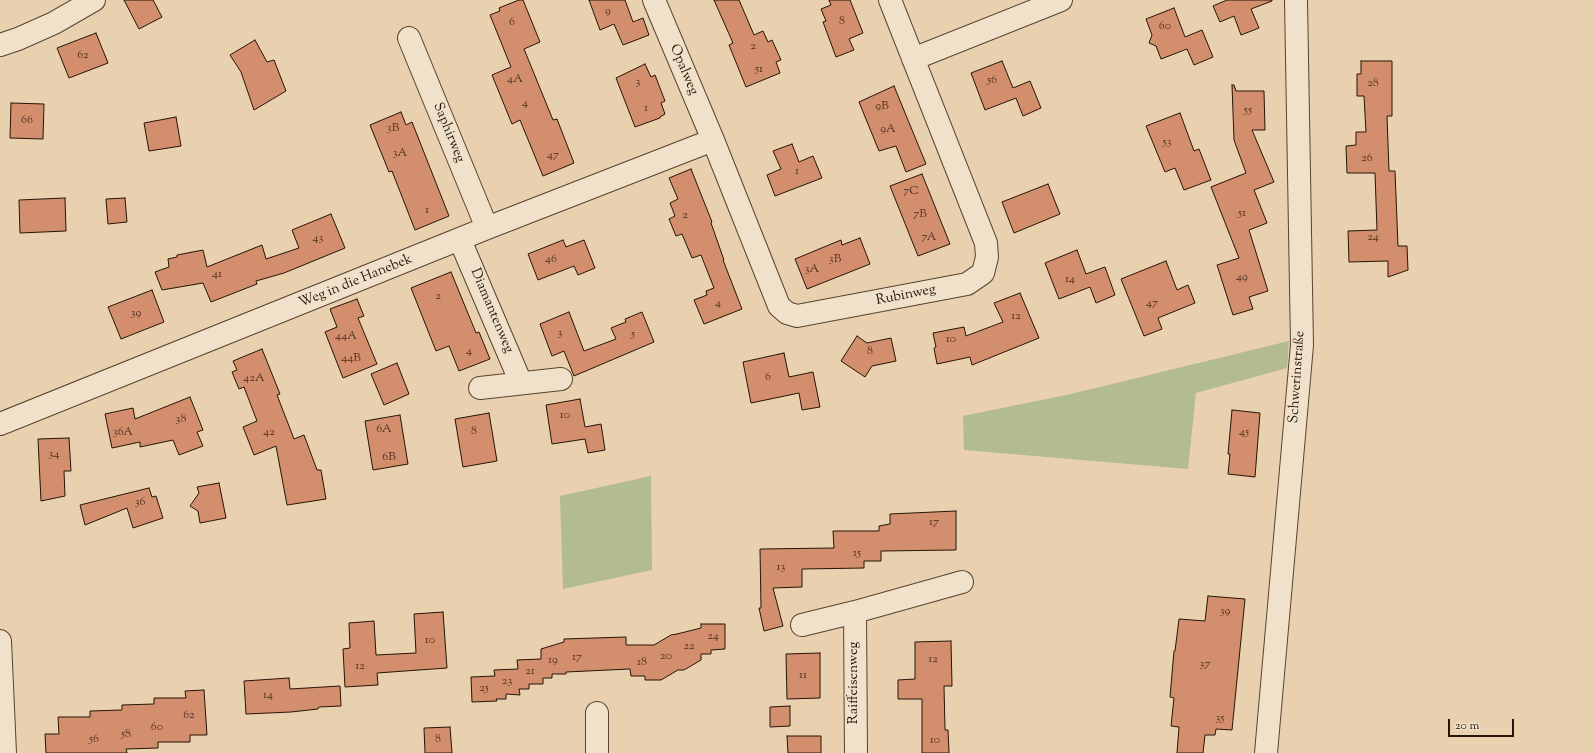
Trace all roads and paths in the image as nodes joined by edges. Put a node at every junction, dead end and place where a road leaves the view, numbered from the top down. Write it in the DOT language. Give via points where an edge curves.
graph roads {
  1 [pos="94,0"];
  2 [pos="654,0"];
  3 [pos="890,0"];
  4 [pos="1061,0"];
  5 [pos="1296,0"];
  6 [pos="409,38"];
  7 [pos="0,45"];
  8 [pos="913,59"];
  9 [pos="713,140"];
  10 [pos="487,228"];
  11 [pos="460,240"];
  12 [pos="561,379"];
  13 [pos="521,383"];
  14 [pos="480,388"];
  15 [pos="0,424"];
  16 [pos="962,582"];
  17 [pos="855,612"];
  18 [pos="802,625"];
  19 [pos="0,642"];
  20 [pos="597,713"];
  21 [pos="5,753"];
  22 [pos="598,753"];
  23 [pos="856,753"];
  24 [pos="1266,753"];
  1 -- 7 [label="street" via="54,22"];
  2 -- 9 [label="street, Opalweg"];
  3 -- 8 [label="street"];
  4 -- 8 [label="street"];
  5 -- 24 [label="street, Schwerinstraße" via="1302,345"];
  6 -- 10 [label="street, Saphirweg"];
  8 -- 9 [label="street, Rubinweg" via="986,242 987,257 983,273 967,284 810,314 797,316 788,313 779,306"];
  9 -- 10 [label="street, Weg in die Hanebek"];
  10 -- 11 [label="street, Weg in die Hanebek"];
  11 -- 13 [label="street, Diamantenweg"];
  11 -- 15 [label="street, Weg in die Hanebek"];
  12 -- 13 [label="street"];
  13 -- 14 [label="street"];
  16 -- 17 [label="street"];
  17 -- 18 [label="street"];
  17 -- 23 [label="street, Raiffeisenweg"];
  19 -- 21 [label="street"];
  20 -- 22 [label="street"];
}
